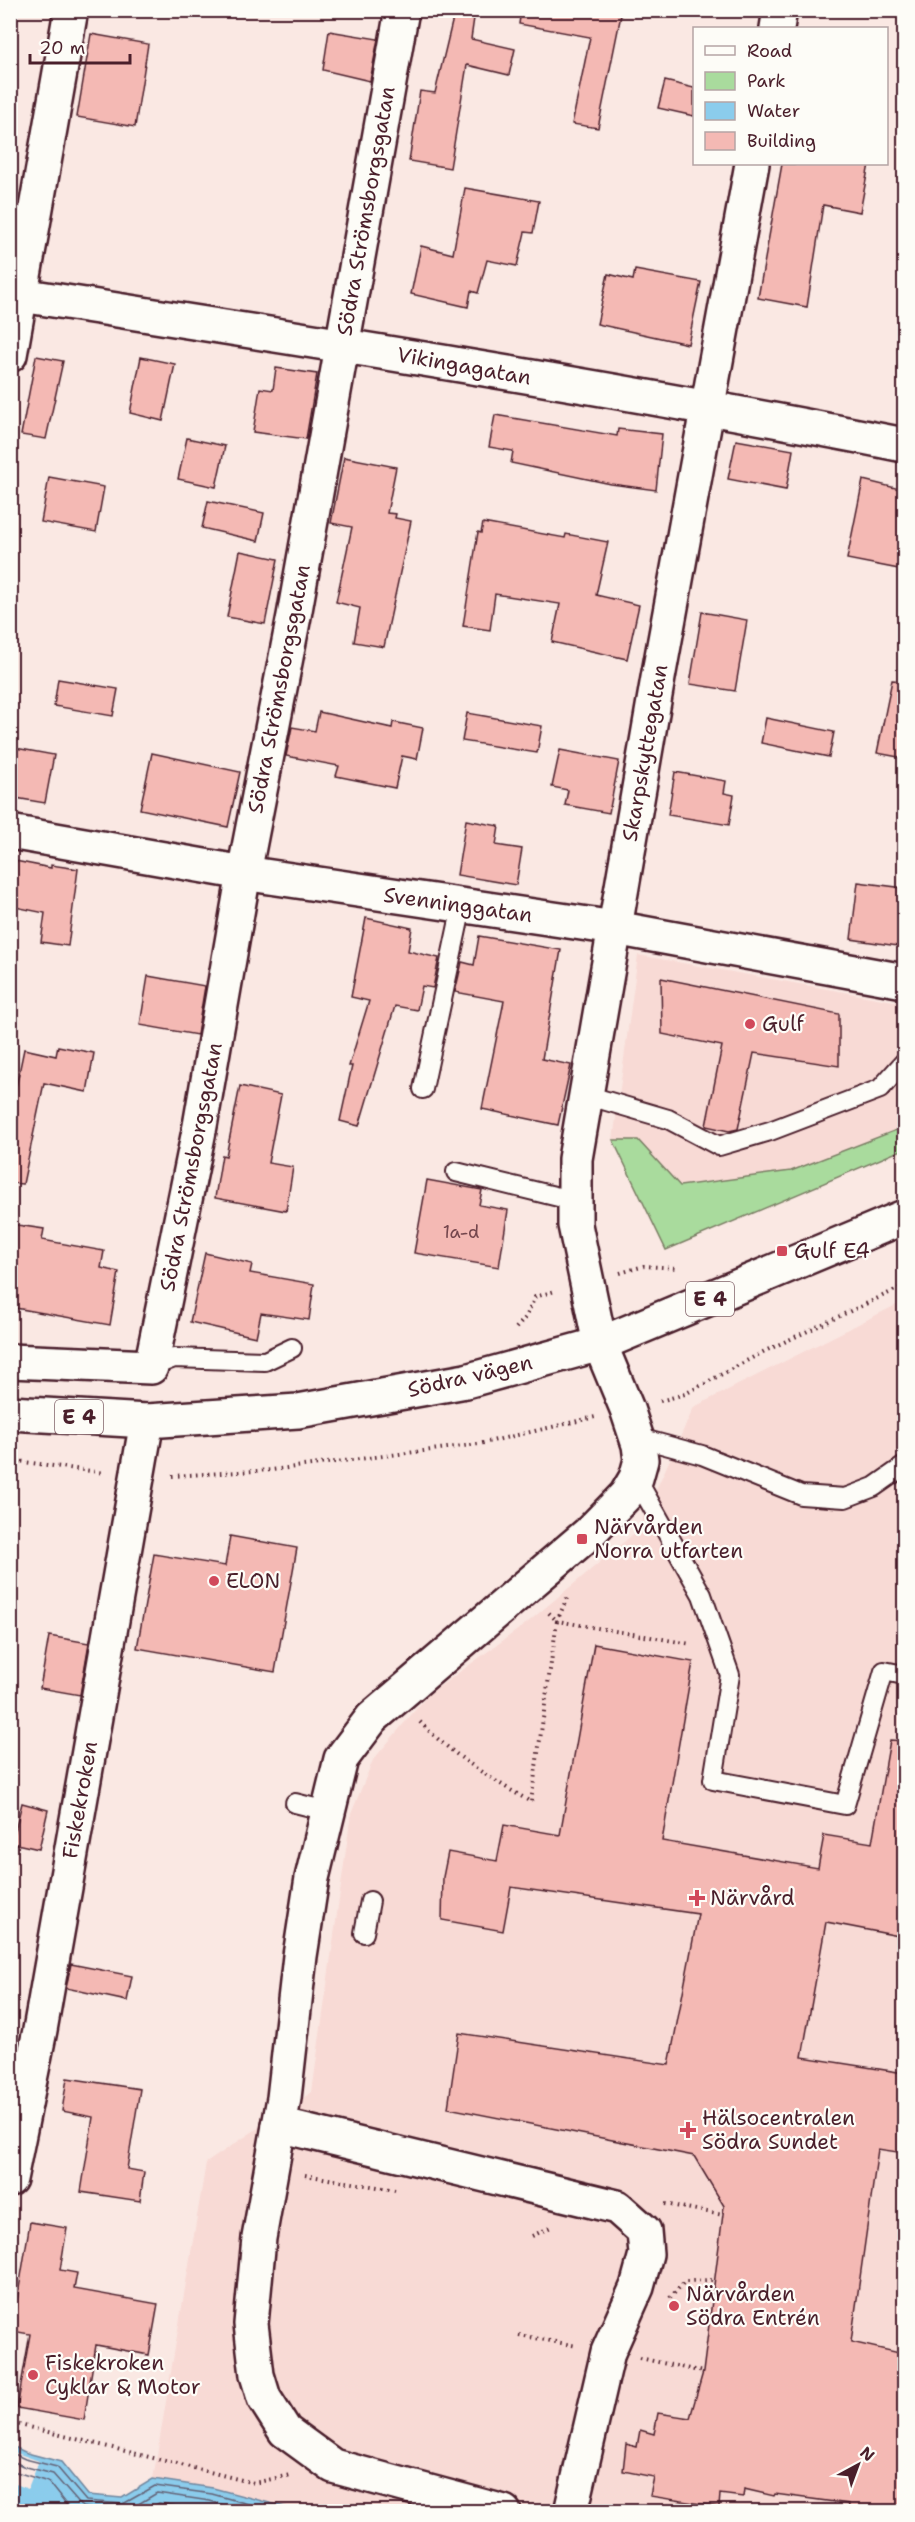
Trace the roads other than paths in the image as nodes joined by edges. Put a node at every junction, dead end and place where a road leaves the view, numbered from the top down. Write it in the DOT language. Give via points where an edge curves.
graph roads {
  1 [pos="71,10"];
  2 [pos="402,10"];
  3 [pos="780,10"];
  4 [pos="777,27"];
  5 [pos="752,165"];
  6 [pos="21,296"];
  7 [pos="342,345"];
  8 [pos="10,355"];
  9 [pos="709,407"];
  10 [pos="904,445"];
  11 [pos="10,832"];
  12 [pos="244,873"];
  13 [pos="462,906"];
  14 [pos="615,928"];
  15 [pos="904,981"];
  16 [pos="904,1062"];
  17 [pos="423,1089"];
  18 [pos="586,1095"];
  19 [pos="456,1172"];
  20 [pos="576,1201"];
  21 [pos="904,1217"];
  22 [pos="600,1344"];
  23 [pos="292,1348"];
  24 [pos="10,1361"];
  25 [pos="151,1367"];
  26 [pos="10,1413"];
  27 [pos="147,1421"];
  28 [pos="632,1423"];
  29 [pos="904,1467"];
  30 [pos="636,1478"];
  31 [pos="904,1675"];
  32 [pos="295,1803"];
  33 [pos="327,1811"];
  34 [pos="370,1901"];
  35 [pos="364,1933"];
  36 [pos="279,2125"];
  37 [pos="10,2179"];
  38 [pos="504,2511"];
  39 [pos="571,2511"];
  1 -- 6 [label="main road"];
  2 -- 7 [label="main road, Södra Strömsborgsgatan"];
  3 -- 4 [label="main road"];
  5 -- 9 [label="main road, Skarpskyttegatan"];
  6 -- 7 [label="main road, Vikingagatan"];
  6 -- 8 [label="main road"];
  7 -- 9 [label="main road, Vikingagatan"];
  7 -- 12 [label="main road, Södra Strömsborgsgatan"];
  9 -- 10 [label="main road, Vikingagatan"];
  9 -- 14 [label="main road, Skarpskyttegatan"];
  11 -- 12 [label="main road, Svenninggatan"];
  12 -- 13 [label="main road, Svenninggatan"];
  12 -- 25 [label="main road, Södra Strömsborgsgatan" via="200,1126"];
  13 -- 14 [label="main road, Svenninggatan"];
  13 -- 17 [label="lane"];
  14 -- 15 [label="main road, Svenninggatan"];
  14 -- 18 [label="main road, Skarpskyttegatan"];
  16 -- 18 [label="lane" via="880,1089 719,1146 668,1119"];
  18 -- 20 [label="main road, Skarpskyttegatan" via="575,1159"];
  19 -- 20 [label="lane"];
  20 -- 22 [label="main road, Skarpskyttegatan" via="575,1225"];
  21 -- 22 [label="main road, Södra vägen / E 4"];
  22 -- 27 [label="main road, Södra vägen / E 4" via="466,1381 298,1410"];
  22 -- 28 [label="main road, Skarpskyttegatan"];
  23 -- 25 [label="lane" via="265,1361 174,1358"];
  24 -- 25 [label="main road"];
  26 -- 27 [label="main road, Södra vägen / E 4"];
  27 -- 37 [label="main road, Fiskekroken" via="40,2030"];
  28 -- 29 [label="lane" via="801,1495 845,1498 874,1488"];
  28 -- 30 [label="main road, Skarpskyttegatan" via="641,1460"];
  30 -- 31 [label="lane" via="702,1595 730,1675 713,1780 845,1805 884,1671"];
  30 -- 33 [label="main road" via="626,1495 589,1533 372,1718 341,1759"];
  32 -- 33 [label="lane"];
  33 -- 36 [label="main road" via="303,1936"];
  34 -- 35 [label="lane"];
  36 -- 38 [label="main road" via="259,2238 251,2324 264,2398 285,2431 333,2466"];
  36 -- 39 [label="main road" via="617,2207 644,2231 646,2254 637,2287 608,2352"];
}
